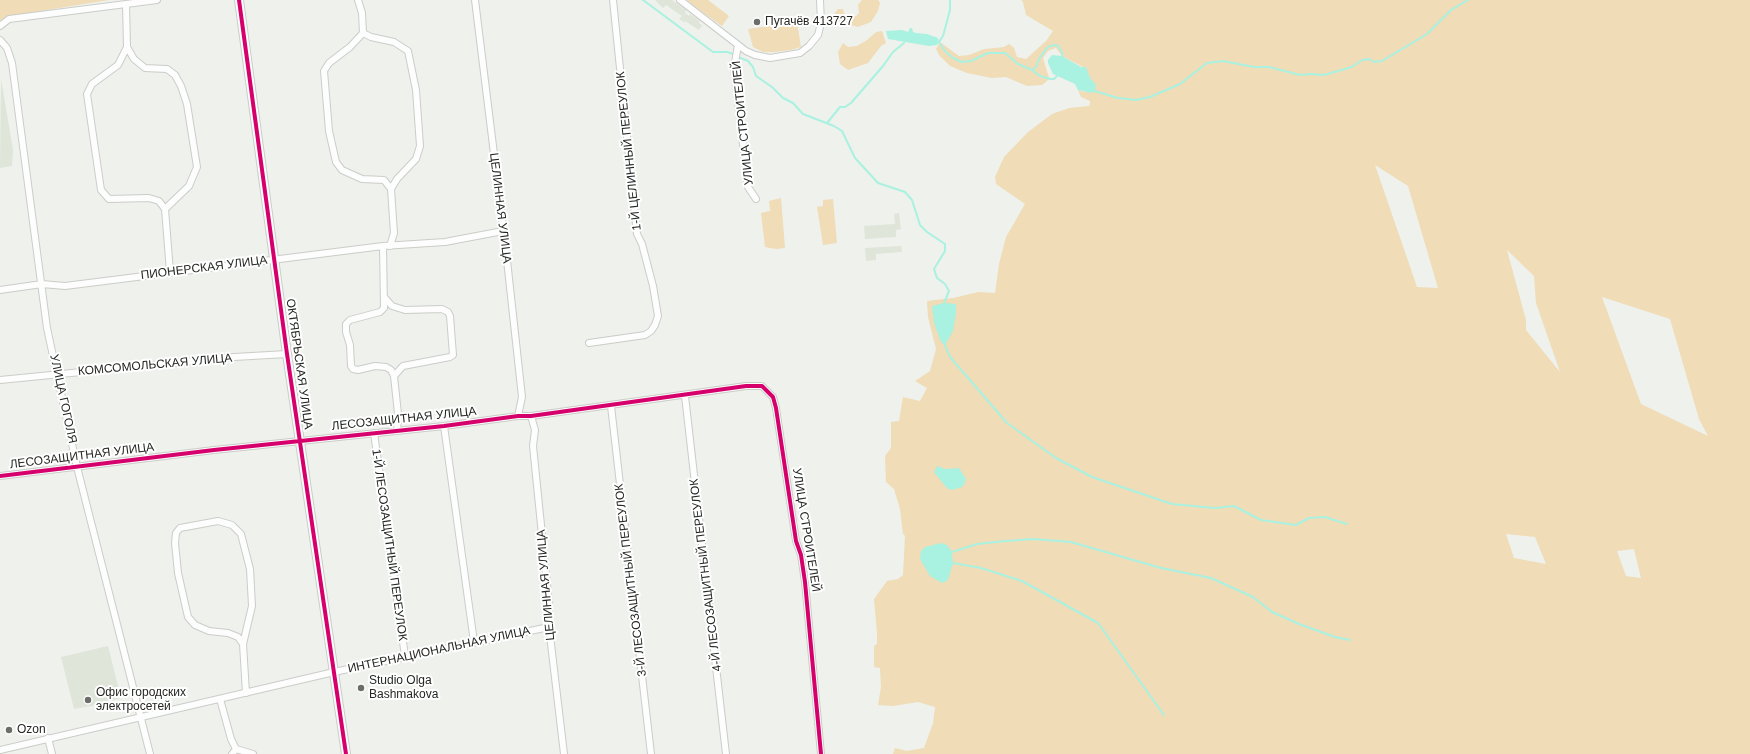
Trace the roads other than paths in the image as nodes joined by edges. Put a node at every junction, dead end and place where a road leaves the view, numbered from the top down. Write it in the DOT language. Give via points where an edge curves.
graph roads {
  1 [pos="157,0"];
  2 [pos="239,0"];
  3 [pos="358,0"];
  4 [pos="475,0"];
  5 [pos="614,0"];
  6 [pos="680,0"];
  7 [pos="820,0"];
  8 [pos="126,4"];
  9 [pos="0,26"];
  10 [pos="363,33"];
  11 [pos="0,40"];
  12 [pos="738,45"];
  13 [pos="127,47"];
  14 [pos="391,189"];
  15 [pos="756,199"];
  16 [pos="165,209"];
  17 [pos="503,231"];
  18 [pos="383,246"];
  19 [pos="390,246"];
  20 [pos="275,260"];
  21 [pos="170,272"];
  22 [pos="42,284"];
  23 [pos="0,290"];
  24 [pos="384,297"];
  25 [pos="589,343"];
  26 [pos="287,354"];
  27 [pos="57,374"];
  28 [pos="394,376"];
  29 [pos="0,380"];
  30 [pos="762,386"];
  31 [pos="685,396"];
  32 [pos="611,406"];
  33 [pos="518,416"];
  34 [pos="531,416"];
  35 [pos="444,426"];
  36 [pos="397,431"];
  37 [pos="374,433"];
  38 [pos="299,441"];
  39 [pos="77,467"];
  40 [pos="0,476"];
  41 [pos="549,628"];
  42 [pos="474,642"];
  43 [pos="243,644"];
  44 [pos="405,656"];
  45 [pos="334,672"];
  46 [pos="246,693"];
  47 [pos="220,699"];
  48 [pos="140,717"];
  49 [pos="48,738"];
  50 [pos="236,748"];
  51 [pos="0,750"];
  52 [pos="52,754"];
  53 [pos="150,754"];
  54 [pos="232,754"];
  55 [pos="253,754"];
  56 [pos="346,754"];
  57 [pos="564,754"];
  58 [pos="651,754"];
  59 [pos="726,754"];
  60 [pos="821,754"];
  1 -- 8 [label="street"];
  2 -- 20 [label="street, ОКТЯБРЬСКАЯ УЛИЦА"];
  3 -- 10 [label="street" via="362,13"];
  4 -- 17 [label="street, ЦЕЛИННАЯ УЛИЦА"];
  5 -- 25 [label="street, 1-Й ЦЕЛИННЫЙ ПЕРЕУЛОК" via="637,234 653,286 658,316 651,331 645,335"];
  6 -- 12 [label="street"];
  7 -- 12 [label="street" via="821,23 818,36 800,53 770,58 755,55"];
  8 -- 9 [label="street" via="9,19"];
  8 -- 13 [label="street"];
  10 -- 14 [label="street" via="394,42 408,51 416,90 420,146 416,159"];
  10 -- 14 [label="street" via="350,47 329,62 324,71 329,131 336,162 342,170 362,179 384,180"];
  11 -- 22 [label="street, УЛИЦА ГОГОЛЯ" via="7,48 12,63"];
  12 -- 15 [label="street, УЛИЦА СТРОИТЕЛЕЙ" via="734,68 748,187"];
  13 -- 16 [label="street" via="134,59 145,68 167,69 175,75 187,104 197,167 189,186"];
  13 -- 16 [label="street" via="118,65 92,84 87,94 101,190 109,199 149,198 159,201"];
  14 -- 19 [label="street" via="394,234"];
  16 -- 21 [label="street"];
  17 -- 19 [label="street, ПИОНЕРСКАЯ УЛИЦА" via="445,242"];
  17 -- 33 [label="street, ЦЕЛИННАЯ УЛИЦА" via="522,398"];
  18 -- 19 [label="street, ПИОНЕРСКАЯ УЛИЦА"];
  18 -- 20 [label="street, ПИОНЕРСКАЯ УЛИЦА"];
  18 -- 24 [label="street"];
  20 -- 21 [label="street, ПИОНЕРСКАЯ УЛИЦА"];
  20 -- 26 [label="street, ОКТЯБРЬСКАЯ УЛИЦА"];
  21 -- 22 [label="street, ПИОНЕРСКАЯ УЛИЦА" via="64,286"];
  22 -- 23 [label="street, ПИОНЕРСКАЯ УЛИЦА"];
  22 -- 27 [label="street, УЛИЦА ГОГОЛЯ" via="47,328"];
  24 -- 28 [label="street" via="384,308 380,312 350,320 346,324 346,332 353,369 386,367"];
  24 -- 28 [label="street" via="392,306 405,310 442,308 450,316 453,355 403,366"];
  26 -- 27 [label="street, КОМСОМОЛЬСКАЯ УЛИЦА"];
  26 -- 38 [label="street, ОКТЯБРЬСКАЯ УЛИЦА"];
  27 -- 29 [label="street, КОМСОМОЛЬСКАЯ УЛИЦА"];
  27 -- 39 [label="street, УЛИЦА ГОГОЛЯ"];
  28 -- 36 [label="street"];
  30 -- 31 [label="street, ЛЕСОЗАЩИТНАЯ УЛИЦА" via="746,386"];
  30 -- 60 [label="street, УЛИЦА СТРОИТЕЛЕЙ" via="773,397 776,408 796,541 805,582"];
  31 -- 32 [label="street, ЛЕСОЗАЩИТНАЯ УЛИЦА"];
  31 -- 59 [label="street, 4-Й ЛЕСОЗАЩИТНЫЙ ПЕРЕУЛОК"];
  32 -- 34 [label="street, ЛЕСОЗАЩИТНАЯ УЛИЦА"];
  32 -- 58 [label="street, 3-Й ЛЕСОЗАЩИТНЫЙ ПЕРЕУЛОК"];
  33 -- 34 [label="street, ЛЕСОЗАЩИТНАЯ УЛИЦА"];
  33 -- 35 [label="street, ЛЕСОЗАЩИТНАЯ УЛИЦА"];
  34 -- 41 [label="street, ЦЕЛИННАЯ УЛИЦА" via="535,430 533,446 549,604"];
  35 -- 36 [label="street, ЛЕСОЗАЩИТНАЯ УЛИЦА"];
  35 -- 42 [label="street"];
  36 -- 37 [label="street, ЛЕСОЗАЩИТНАЯ УЛИЦА"];
  37 -- 38 [label="street, ЛЕСОЗАЩИТНАЯ УЛИЦА"];
  37 -- 44 [label="street, 1-Й ЛЕСОЗАЩИТНЫЙ ПЕРЕУЛОК"];
  38 -- 39 [label="street, ЛЕСОЗАЩИТНАЯ УЛИЦА"];
  38 -- 45 [label="street, ОКТЯБРЬСКАЯ УЛИЦА"];
  39 -- 40 [label="street, ЛЕСОЗАЩИТНАЯ УЛИЦА"];
  39 -- 48 [label="street, УЛИЦА ГОГОЛЯ"];
  41 -- 42 [label="street, ИНТЕРНАЦИОНАЛЬНАЯ УЛИЦА"];
  41 -- 57 [label="street, ЦЕЛИННАЯ УЛИЦА"];
  42 -- 44 [label="street, ИНТЕРНАЦИОНАЛЬНАЯ УЛИЦА"];
  43 -- 43 [label="street" via="252,606 250,569 241,534 232,525 218,521 180,528 176,533 175,543 178,573 188,617 195,625 210,631 228,633 238,637"];
  43 -- 46 [label="street"];
  44 -- 45 [label="street, ИНТЕРНАЦИОНАЛЬНАЯ УЛИЦА"];
  45 -- 46 [label="street, ИНТЕРНАЦИОНАЛЬНАЯ УЛИЦА"];
  45 -- 56 [label="street, ОКТЯБРЬСКАЯ УЛИЦА"];
  46 -- 47 [label="street, ИНТЕРНАЦИОНАЛЬНАЯ УЛИЦА"];
  47 -- 48 [label="street, ИНТЕРНАЦИОНАЛЬНАЯ УЛИЦА"];
  47 -- 50 [label="street"];
  48 -- 49 [label="street, ИНТЕРНАЦИОНАЛЬНАЯ УЛИЦА"];
  48 -- 53 [label="street, УЛИЦА ГОГОЛЯ"];
  49 -- 51 [label="street, ИНТЕРНАЦИОНАЛЬНАЯ УЛИЦА"];
  49 -- 52 [label="street"];
  50 -- 54 [label="street"];
  50 -- 55 [label="street"];
}
